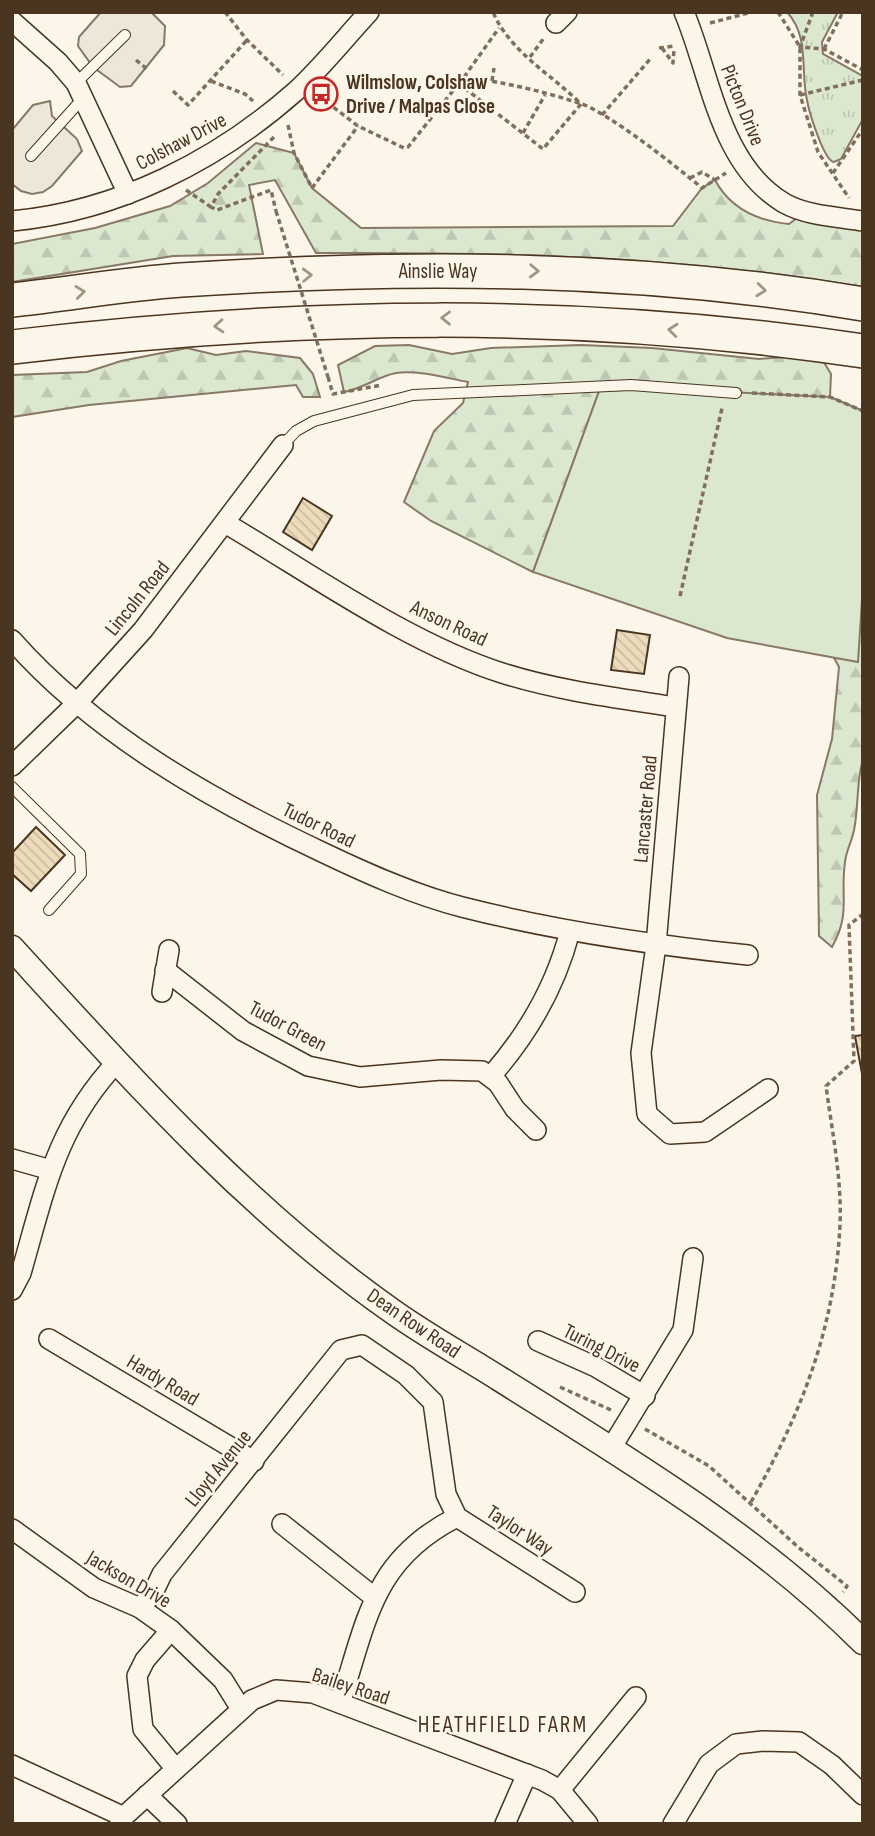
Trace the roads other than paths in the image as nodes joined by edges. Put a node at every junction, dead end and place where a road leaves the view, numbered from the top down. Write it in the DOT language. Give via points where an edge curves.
graph roads {
  1 [pos="369,12"];
  2 [pos="12,21"];
  3 [pos="687,21"];
  4 [pos="125,35"];
  5 [pos="80,90"];
  6 [pos="31,156"];
  7 [pos="128,194"];
  8 [pos="12,221"];
  9 [pos="863,221"];
  10 [pos="12,300"];
  11 [pos="863,304"];
  12 [pos="12,347"];
  13 [pos="863,351"];
  14 [pos="730,392"];
  15 [pos="283,445"];
  16 [pos="225,523"];
  17 [pos="12,640"];
  18 [pos="679,677"];
  19 [pos="77,703"];
  20 [pos="676,707"];
  21 [pos="12,766"];
  22 [pos="12,787"];
  23 [pos="49,910"];
  24 [pos="570,931"];
  25 [pos="656,945"];
  26 [pos="12,948"];
  27 [pos="169,950"];
  28 [pos="748,955"];
  29 [pos="165,970"];
  30 [pos="162,992"];
  31 [pos="117,1062"];
  32 [pos="491,1076"];
  33 [pos="768,1089"];
  34 [pos="536,1130"];
  35 [pos="12,1159"];
  36 [pos="51,1170"];
  37 [pos="694,1258"];
  38 [pos="12,1290"];
  39 [pos="49,1339"];
  40 [pos="538,1341"];
  41 [pos="645,1396"];
  42 [pos="610,1450"];
  43 [pos="254,1461"];
  44 [pos="457,1517"];
  45 [pos="282,1524"];
  46 [pos="12,1528"];
  47 [pos="575,1592"];
  48 [pos="374,1597"];
  49 [pos="140,1608"];
  50 [pos="172,1630"];
  51 [pos="863,1642"];
  52 [pos="636,1697"];
  53 [pos="340,1703"];
  54 [pos="241,1709"];
  55 [pos="12,1765"];
  56 [pos="175,1769"];
  57 [pos="527,1774"];
  58 [pos="560,1790"];
  59 [pos="147,1795"];
  60 [pos="863,1795"];
  61 [pos="177,1824"];
  62 [pos="505,1824"];
  63 [pos="588,1824"];
  64 [pos="673,1824"];
  1 -- 7 [label="street, Colshaw Drive" via="268,115 216,152"];
  2 -- 5 [label="street" via="58,62"];
  3 -- 9 [label="street, Picton Drive" via="730,140 753,176 785,204"];
  4 -- 5 [label="lane"];
  5 -- 6 [label="lane"];
  5 -- 7 [label="street"];
  7 -- 8 [label="street, Colshaw Drive" via="60,214"];
  10 -- 11 [label="highway, Ainslie Way, one-way" via="178,280 431,270 656,279"];
  13 -- 12 [label="highway, one-way" via="546,320 429,318 191,328"];
  14 -- 15 [label="lane" via="631,385 413,395 314,421"];
  15 -- 16 [label="street, Lincoln Road"];
  16 -- 19 [label="street, Lincoln Road" via="143,630"];
  16 -- 20 [label="street, Anson Road" via="415,635 501,672 573,691"];
  17 -- 19 [label="street, Tudor Road" via="41,673"];
  18 -- 20 [label="street, Lancaster Road"];
  19 -- 21 [label="street, Lincoln Road"];
  19 -- 24 [label="street, Tudor Road" via="207,794 365,872 459,906"];
  20 -- 25 [label="street, Lancaster Road"];
  22 -- 23 [label="lane" via="80,854 81,874"];
  24 -- 25 [label="street, Tudor Road"];
  24 -- 32 [label="street" via="559,968 533,1020"];
  25 -- 28 [label="street, Tudor Road"];
  25 -- 33 [label="street" via="641,1053 648,1114 670,1134 705,1132"];
  26 -- 31 [label="street, Dean Row Road"];
  27 -- 29 [label="street"];
  29 -- 30 [label="street"];
  29 -- 32 [label="street, Tudor Green" via="243,1031 309,1066 360,1077 469,1069"];
  31 -- 36 [label="street" via="76,1113"];
  31 -- 42 [label="street, Dean Row Road" via="279,1224 339,1272 434,1339"];
  32 -- 34 [label="street"];
  35 -- 36 [label="street"];
  36 -- 38 [label="street"];
  37 -- 41 [label="street, Turing Drive" via="683,1330"];
  39 -- 43 [label="street, Hardy Road"];
  40 -- 41 [label="street, Turing Drive"];
  41 -- 42 [label="street, Turing Drive"];
  42 -- 51 [label="street, Dean Row Road" via="696,1505 831,1610"];
  43 -- 44 [label="street, Lloyd Avenue" via="341,1350 362,1345 406,1375 433,1402 446,1494"];
  43 -- 49 [label="street, Lloyd Avenue"];
  44 -- 47 [label="street, Taylor Way"];
  44 -- 48 [label="street, Taylor Way" via="437,1527 403,1556 388,1571"];
  45 -- 48 [label="street"];
  46 -- 49 [label="street, Jackson Drive" via="94,1588"];
  48 -- 53 [label="street, Taylor Way"];
  49 -- 50 [label="street, Jackson Drive"];
  50 -- 54 [label="street, Jackson Drive" via="223,1680"];
  50 -- 56 [label="street" via="137,1676 143,1729"];
  52 -- 58 [label="street"];
  53 -- 54 [label="street, Bailey Road" via="313,1693 276,1690"];
  53 -- 57 [label="street, Bailey Road"];
  54 -- 56 [label="street, Bailey Road"];
  55 -- 59 [label="street, Bailey Road" via="122,1819"];
  56 -- 59 [label="street, Bailey Road"];
  57 -- 58 [label="street, Bailey Road"];
  57 -- 62 [label="street"];
  58 -- 63 [label="street, Bailey Road"];
  59 -- 61 [label="street"];
  60 -- 64 [label="street" via="799,1742 736,1744 709,1764"];
}
